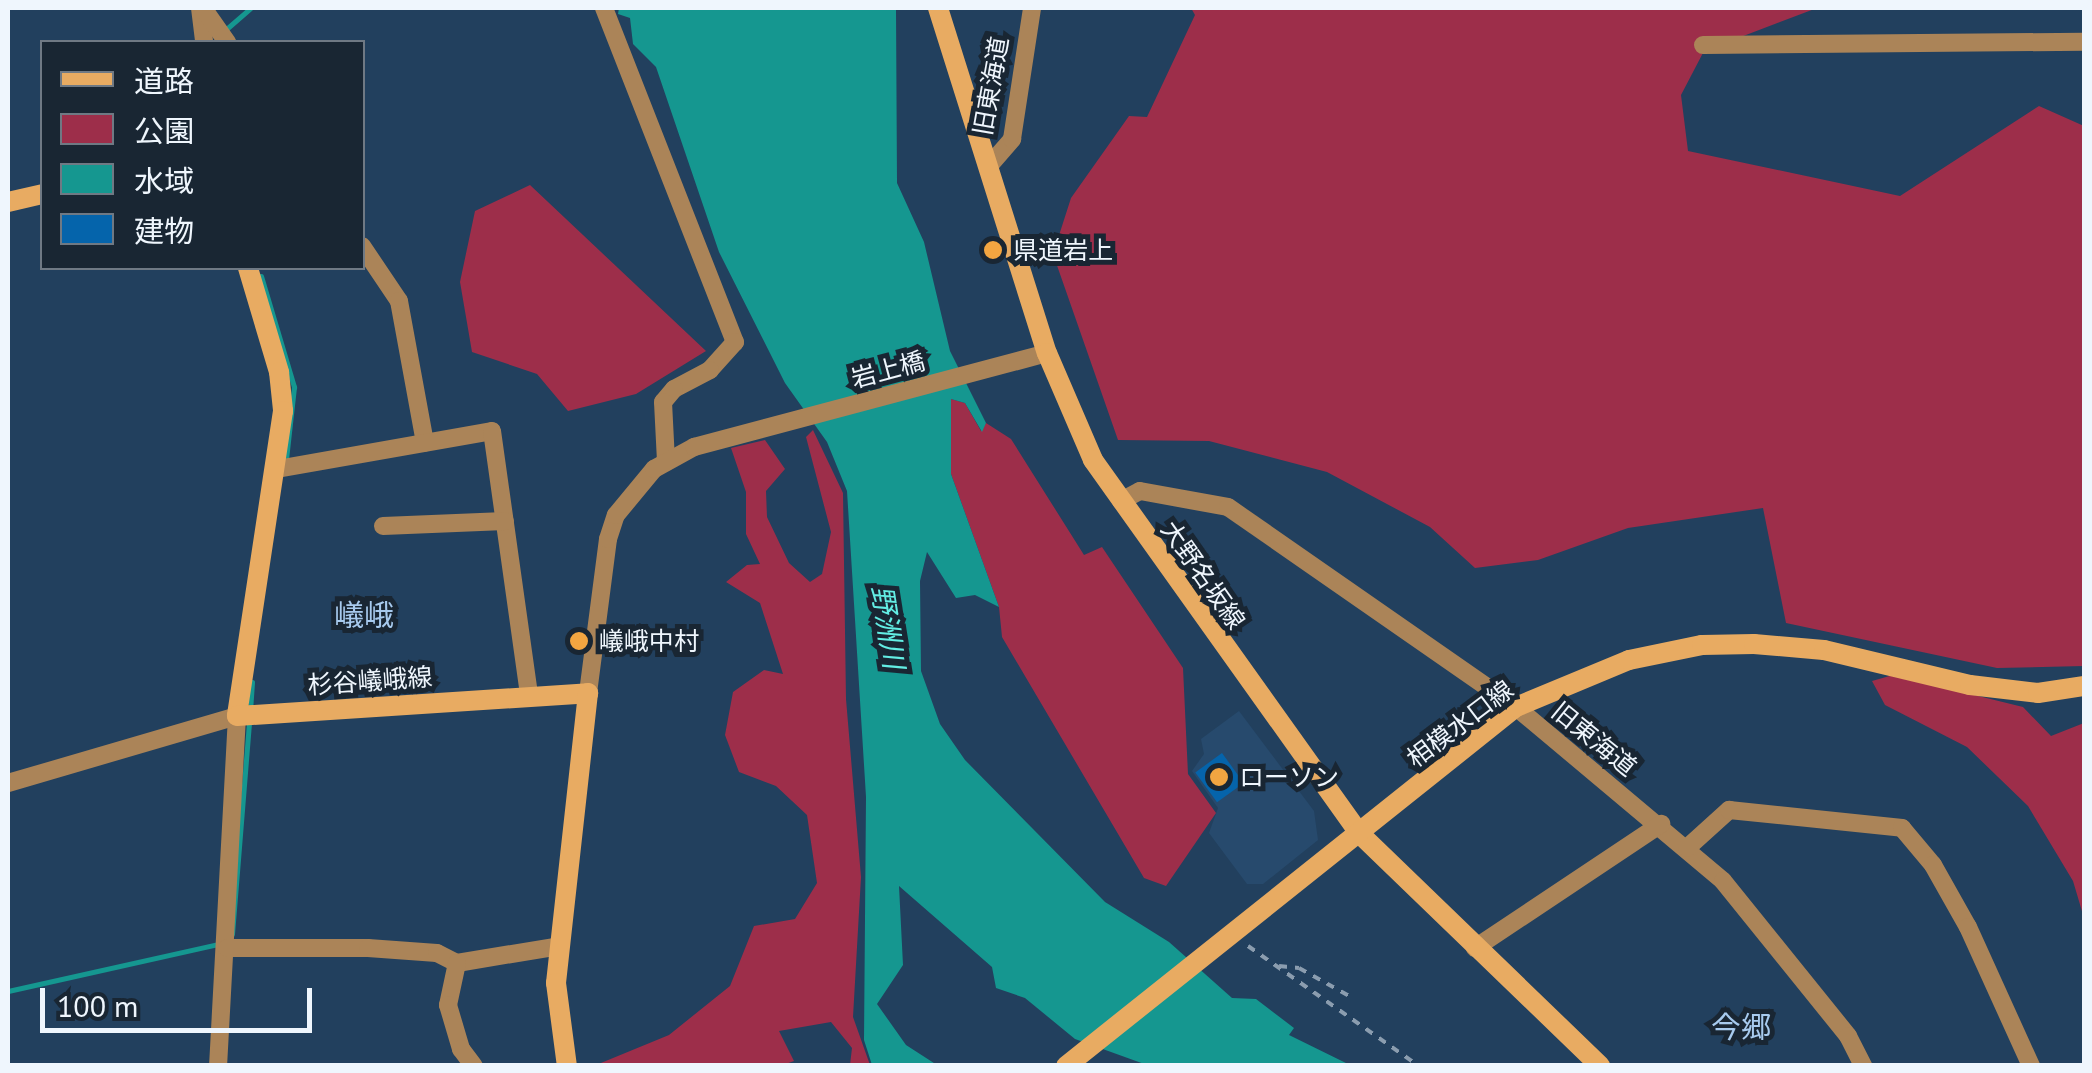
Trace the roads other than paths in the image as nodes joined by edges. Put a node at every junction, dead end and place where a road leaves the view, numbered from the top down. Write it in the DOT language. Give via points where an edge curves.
graph roads {
  1 [pos="202,8"];
  2 [pos="604,8"];
  3 [pos="938,8"];
  4 [pos="1032,8"];
  5 [pos="204,40"];
  6 [pos="226,40"];
  7 [pos="2084,42"];
  8 [pos="1703,45"];
  9 [pos="988,167"];
  10 [pos="40,194"];
  11 [pos="8,202"];
  12 [pos="365,250"];
  13 [pos="249,270"];
  14 [pos="1047,353"];
  15 [pos="425,443"];
  16 [pos="666,462"];
  17 [pos="276,469"];
  18 [pos="1121,502"];
  19 [pos="505,521"];
  20 [pos="383,526"];
  21 [pos="2084,686"];
  22 [pos="530,693"];
  23 [pos="588,693"];
  24 [pos="1516,707"];
  25 [pos="237,716"];
  26 [pos="8,782"];
  27 [pos="1661,824"];
  28 [pos="1359,833"];
  29 [pos="1687,848"];
  30 [pos="560,946"];
  31 [pos="227,948"];
  32 [pos="1475,948"];
  33 [pos="457,962"];
  34 [pos="218,1066"];
  35 [pos="474,1066"];
  36 [pos="567,1066"];
  37 [pos="1066,1066"];
  38 [pos="1600,1066"];
  39 [pos="1863,1066"];
  40 [pos="2031,1066"];
  1 -- 5 [label="street"];
  1 -- 6 [label="street"];
  2 -- 16 [label="street" via="735,342 710,370 663,402"];
  3 -- 9 [label="main road, 大野名坂線"];
  4 -- 9 [label="street, 旧東海道" via="1012,139"];
  7 -- 8 [label="street"];
  9 -- 14 [label="main road, 大野名坂線"];
  10 -- 11 [label="main road"];
  12 -- 15 [label="street" via="399,301"];
  13 -- 17 [label="main road" via="280,372"];
  14 -- 16 [label="street, 岩上橋" via="694,448"];
  14 -- 18 [label="main road, 大野名坂線" via="1073,423"];
  15 -- 17 [label="street"];
  15 -- 19 [label="street" via="492,431"];
  16 -- 23 [label="street" via="616,515"];
  17 -- 25 [label="main road"];
  18 -- 24 [label="street, 旧東海道" via="1140,491 1228,507"];
  18 -- 28 [label="main road, 大野名坂線"];
  19 -- 20 [label="street"];
  19 -- 22 [label="street"];
  21 -- 24 [label="main road, 相模水口線" via="2038,693 1970,685 1824,650 1702,644 1629,660"];
  22 -- 23 [label="main road, 杉谷嶬峨線"];
  22 -- 25 [label="main road, 杉谷嶬峨線"];
  23 -- 30 [label="main road"];
  24 -- 27 [label="street, 旧東海道"];
  24 -- 28 [label="main road, 相模水口線"];
  25 -- 26 [label="street"];
  25 -- 31 [label="street"];
  27 -- 29 [label="street, 旧東海道"];
  27 -- 32 [label="street"];
  28 -- 32 [label="main road, 大野名坂線"];
  28 -- 37 [label="main road, 相模水口線"];
  29 -- 39 [label="street, 旧東海道" via="1787,956"];
  29 -- 40 [label="street" via="1730,810 1902,828 1968,927"];
  30 -- 33 [label="street"];
  30 -- 36 [label="main road" via="556,983"];
  31 -- 33 [label="street" via="368,948 437,953"];
  31 -- 34 [label="street"];
  32 -- 38 [label="main road, 大野名坂線"];
  33 -- 35 [label="street" via="448,1006 461,1049"];
}
